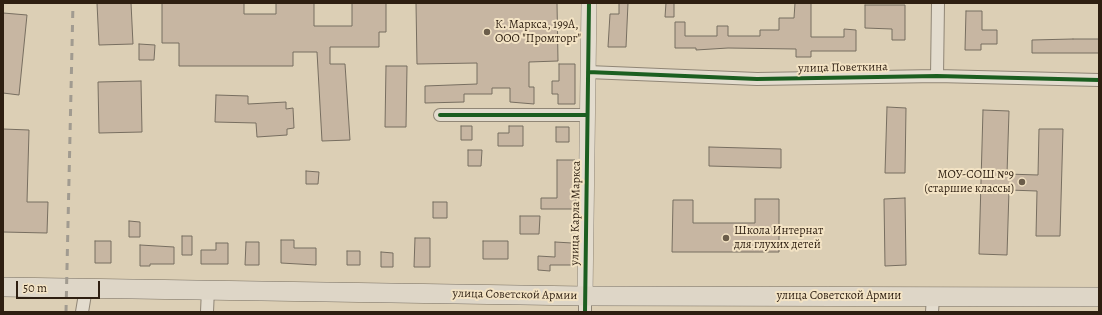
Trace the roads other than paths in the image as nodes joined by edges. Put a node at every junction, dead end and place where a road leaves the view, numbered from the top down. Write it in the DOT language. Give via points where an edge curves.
graph roads {
  1 [pos="589,3"];
  2 [pos="938,3"];
  3 [pos="588,72"];
  4 [pos="937,76"];
  5 [pos="1099,80"];
  6 [pos="440,115"];
  7 [pos="587,115"];
  8 [pos="3,287"];
  9 [pos="86,288"];
  10 [pos="208,289"];
  11 [pos="1099,297"];
  12 [pos="585,304"];
  13 [pos="933,304"];
  14 [pos="82,312"];
  15 [pos="208,312"];
  1 -- 3 [label="street, улица Карла Маркса"];
  2 -- 4 [label="street"];
  3 -- 4 [label="street, улица Поветкина" via="757,79"];
  3 -- 7 [label="street, улица Карла Маркса"];
  4 -- 5 [label="street, улица Поветкина"];
  6 -- 7 [label="street"];
  7 -- 12 [label="street, улица Карла Маркса"];
  8 -- 9 [label="main road, улица Советской Армии"];
  9 -- 10 [label="main road, улица Советской Армии"];
  9 -- 14 [label="street"];
  10 -- 12 [label="main road, улица Советской Армии"];
  10 -- 15 [label="street"];
  11 -- 13 [label="main road, улица Советской Армии"];
  12 -- 13 [label="main road, улица Советской Армии"];
}
